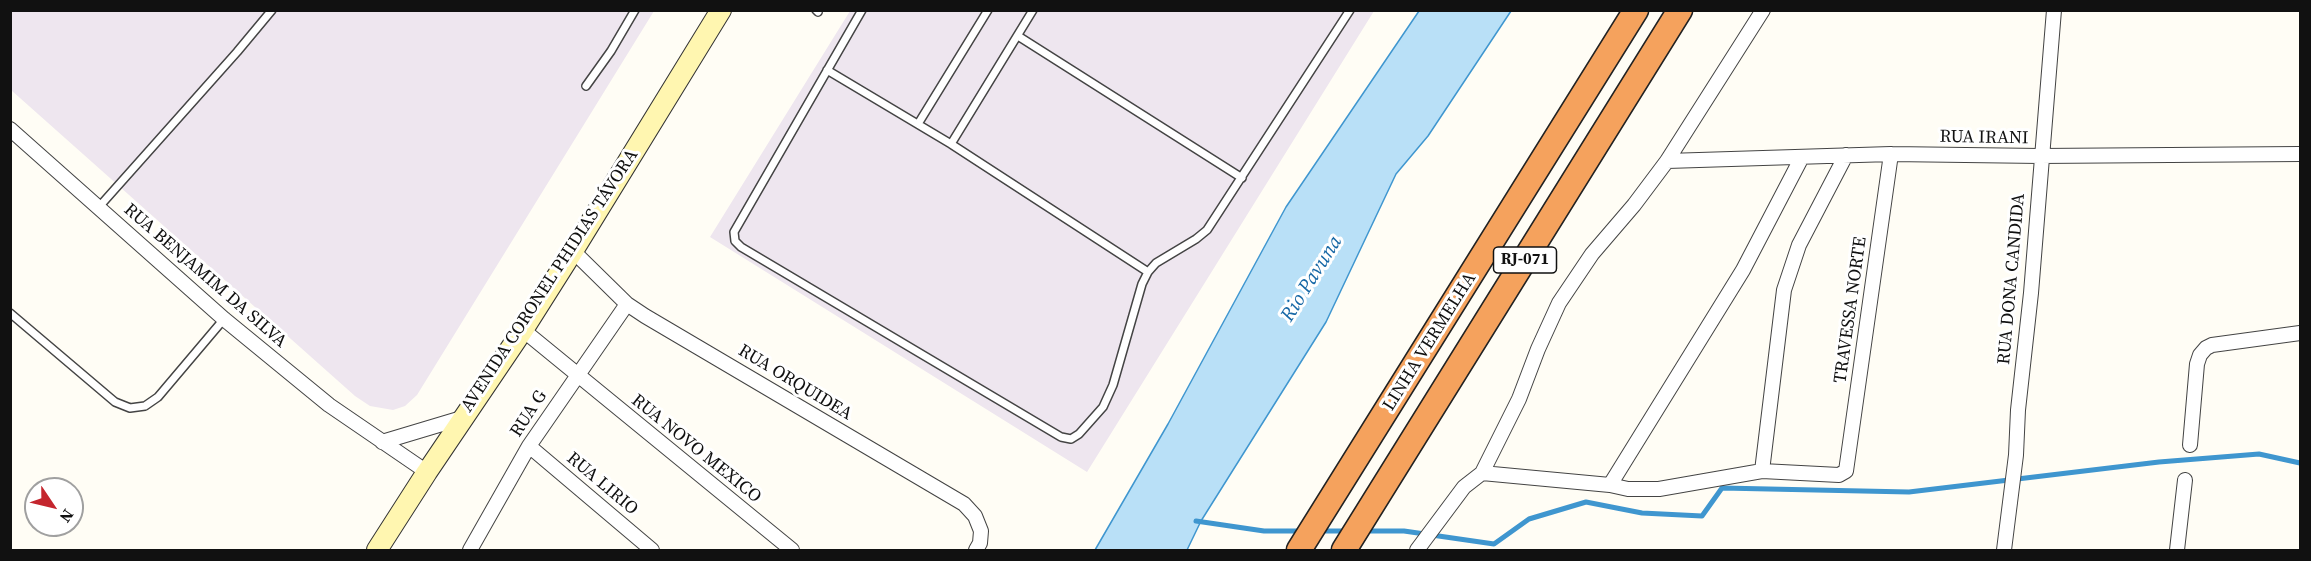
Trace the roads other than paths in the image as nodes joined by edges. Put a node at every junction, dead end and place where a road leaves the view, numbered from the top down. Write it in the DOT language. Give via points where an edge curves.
graph roads {
  1 [pos="272,10"];
  2 [pos="635,10"];
  3 [pos="721,10"];
  4 [pos="862,10"];
  5 [pos="988,10"];
  6 [pos="1034,10"];
  7 [pos="1350,10"];
  8 [pos="1636,10"];
  9 [pos="1680,10"];
  10 [pos="1763,10"];
  11 [pos="2054,10"];
  12 [pos="1018,36"];
  13 [pos="827,70"];
  14 [pos="586,86"];
  15 [pos="918,124"];
  16 [pos="10,129"];
  17 [pos="951,144"];
  18 [pos="1891,154"];
  19 [pos="2301,154"];
  20 [pos="1846,155"];
  21 [pos="2040,156"];
  22 [pos="1802,157"];
  23 [pos="1667,161"];
  24 [pos="1242,178"];
  25 [pos="98,208"];
  26 [pos="573,251"];
  27 [pos="1148,272"];
  28 [pos="627,304"];
  29 [pos="10,313"];
  30 [pos="224,318"];
  31 [pos="523,330"];
  32 [pos="2301,333"];
  33 [pos="577,375"];
  34 [pos="462,418"];
  35 [pos="382,442"];
  36 [pos="529,446"];
  37 [pos="2190,446"];
  38 [pos="427,471"];
  39 [pos="1762,471"];
  40 [pos="1482,473"];
  41 [pos="2185,480"];
  42 [pos="1610,485"];
  43 [pos="1418,548"];
  44 [pos="377,550"];
  45 [pos="470,550"];
  46 [pos="652,550"];
  47 [pos="792,550"];
  48 [pos="976,550"];
  49 [pos="1299,550"];
  50 [pos="1344,550"];
  51 [pos="2004,550"];
  52 [pos="2177,550"];
  1 -- 25 [label="lane"];
  2 -- 14 [label="lane"];
  3 -- 26 [label="street, AVENIDA CORONEL PHIDIAS TÁVORA"];
  4 -- 13 [label="lane"];
  5 -- 15 [label="lane"];
  6 -- 12 [label="lane"];
  7 -- 24 [label="lane"];
  8 -- 49 [label="highway, LINHA VERMELHA / RJ-071"];
  9 -- 50 [label="highway, LINHA VERMELHA / RJ-071"];
  10 -- 23 [label="street"];
  11 -- 21 [label="street, RUA DONA CANDIDA"];
  12 -- 17 [label="lane"];
  12 -- 24 [label="lane"];
  13 -- 15 [label="lane"];
  13 -- 27 [label="lane" via="734,232 735,242 741,247 1061,437 1071,439 1102,407 1113,386"];
  15 -- 17 [label="lane"];
  16 -- 25 [label="street, RUA BENJAMIM DA SILVA"];
  17 -- 27 [label="lane"];
  18 -- 20 [label="street, RUA IRANI"];
  18 -- 21 [label="street, RUA IRANI"];
  18 -- 39 [label="street, TRAVESSA NORTE" via="1846,471"];
  19 -- 21 [label="street, RUA IRANI"];
  20 -- 22 [label="street, RUA IRANI"];
  20 -- 39 [label="street" via="1799,245 1784,290"];
  21 -- 51 [label="street, RUA DONA CANDIDA" via="2012,499"];
  22 -- 23 [label="street, RUA IRANI"];
  22 -- 42 [label="street" via="1743,270"];
  23 -- 40 [label="street" via="1592,254 1559,303 1519,399"];
  24 -- 27 [label="lane" via="1207,230"];
  25 -- 30 [label="street, RUA BENJAMIM DA SILVA"];
  26 -- 28 [label="street, RUA ORQUIDEA"];
  26 -- 31 [label="street, AVENIDA CORONEL PHIDIAS TÁVORA"];
  28 -- 33 [label="street, RUA G"];
  28 -- 48 [label="street, RUA ORQUIDEA" via="964,504 981,531"];
  29 -- 30 [label="lane" via="115,402 130,408 145,406 158,397"];
  30 -- 35 [label="street, RUA BENJAMIM DA SILVA" via="329,405"];
  31 -- 33 [label="street"];
  31 -- 34 [label="street, AVENIDA CORONEL PHIDIAS TÁVORA"];
  32 -- 37 [label="street" via="2206,348 2197,364"];
  33 -- 36 [label="street, RUA G"];
  33 -- 47 [label="street, RUA NOVO MEXICO"];
  34 -- 35 [label="street"];
  34 -- 38 [label="street, AVENIDA CORONEL PHIDIAS TÁVORA"];
  35 -- 38 [label="street, RUA BENJAMIM DA SILVA"];
  36 -- 45 [label="street, RUA G"];
  36 -- 46 [label="street, RUA LIRIO"];
  38 -- 44 [label="street, AVENIDA CORONEL PHIDIAS TÁVORA"];
  39 -- 42 [label="street" via="1659,489"];
  40 -- 42 [label="street"];
  40 -- 43 [label="street" via="1464,487"];
  41 -- 52 [label="street"];
}
